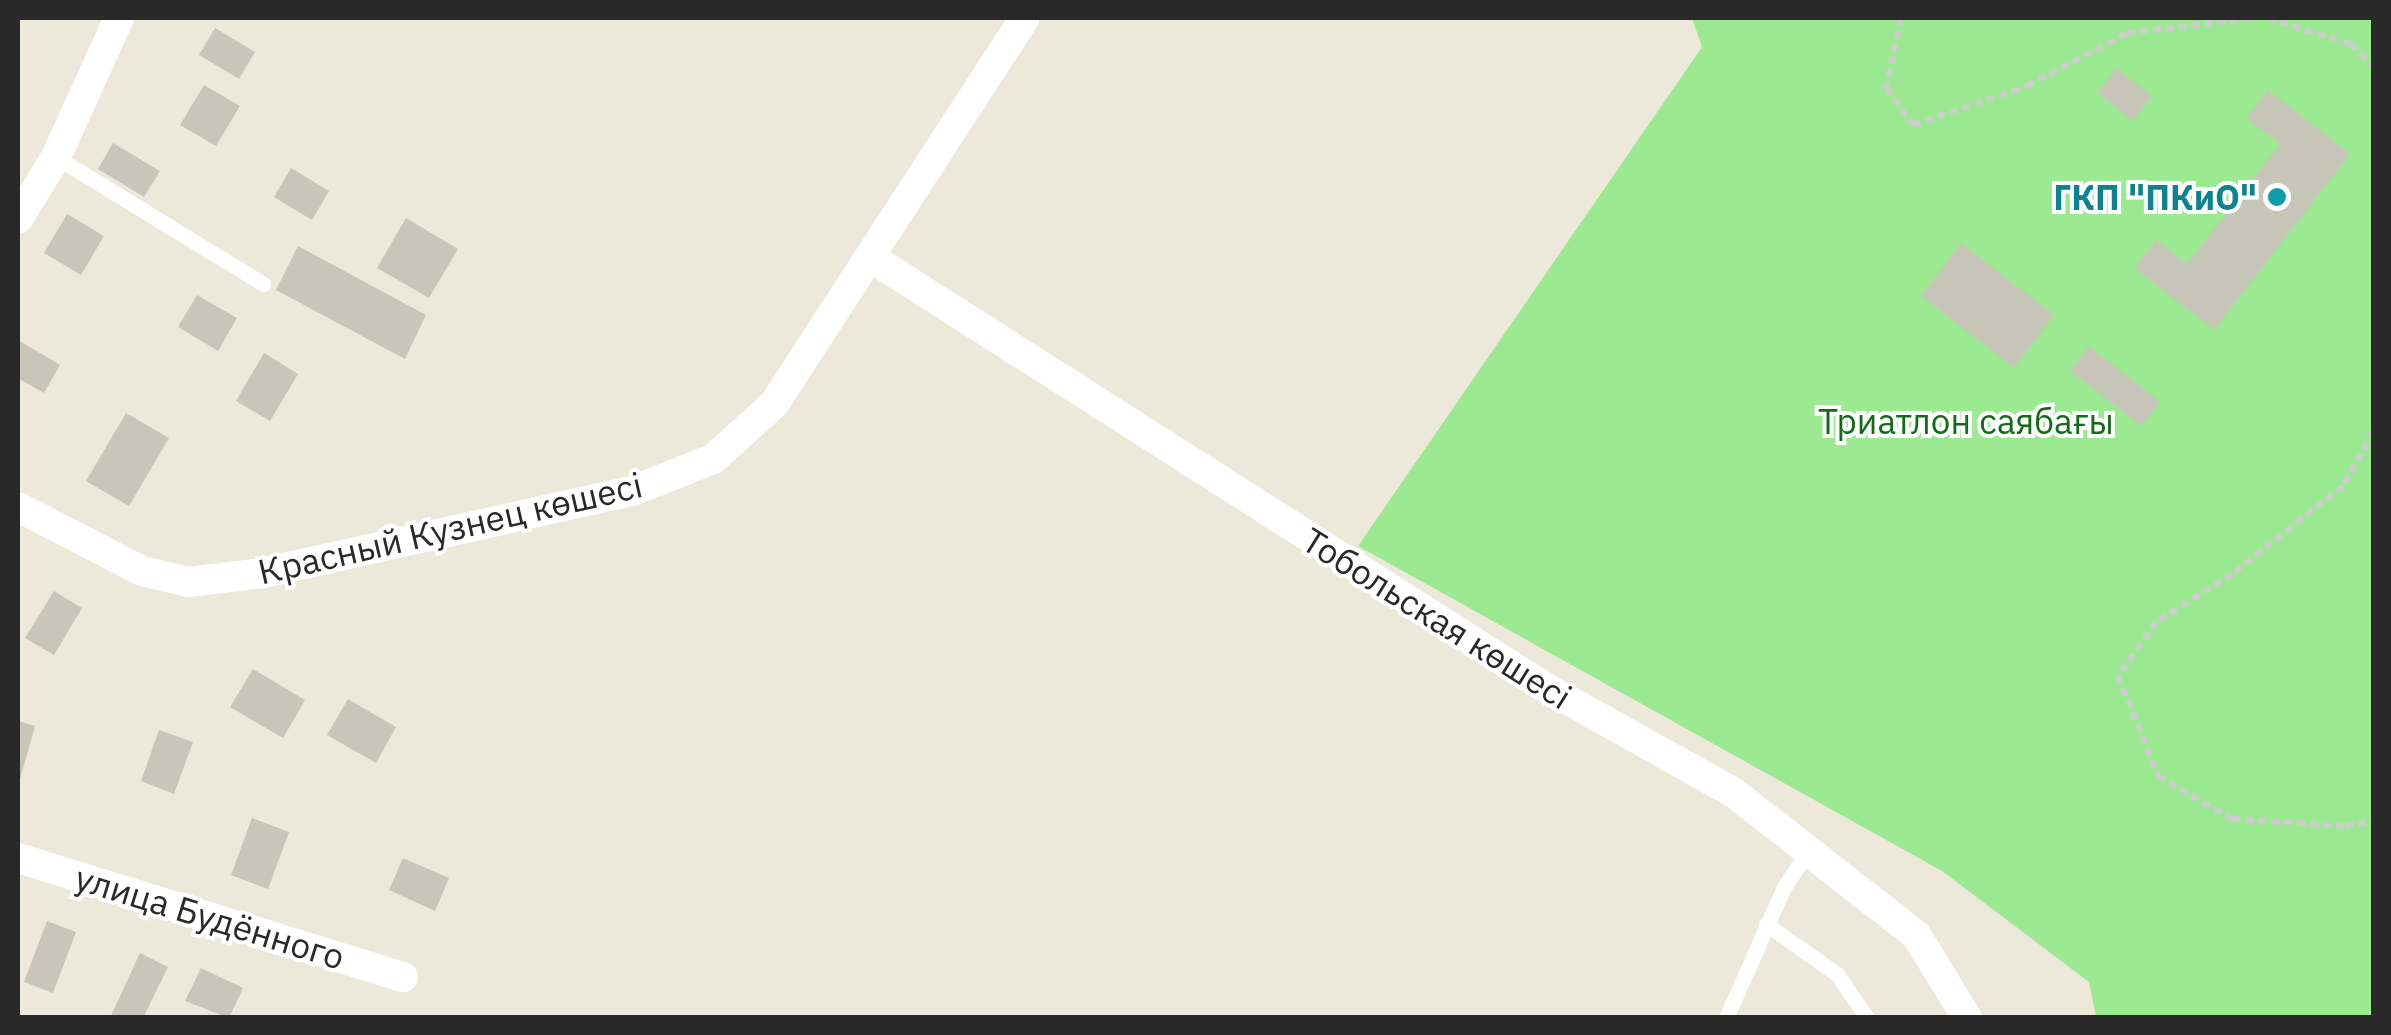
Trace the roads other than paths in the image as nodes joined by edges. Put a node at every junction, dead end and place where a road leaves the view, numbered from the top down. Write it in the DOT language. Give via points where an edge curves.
graph roads {
  1 [pos="119,18"];
  2 [pos="1025,18"];
  3 [pos="56,157"];
  4 [pos="18,219"];
  5 [pos="870,256"];
  6 [pos="263,284"];
  7 [pos="18,507"];
  8 [pos="1811,847"];
  9 [pos="18,858"];
  10 [pos="1766,924"];
  11 [pos="403,977"];
  12 [pos="1861,1014"];
  13 [pos="1726,1018"];
  14 [pos="1967,1018"];
  1 -- 3 [label="street"];
  2 -- 5 [label="street, Красный Кузнец көшесі"];
  3 -- 4 [label="street"];
  3 -- 6 [label="lane"];
  5 -- 7 [label="street, Красный Кузнец көшесі" via="774,404 713,458 632,491 262,573 188,582 142,571"];
  5 -- 8 [label="street, Тобольская көшесі" via="1543,686 1734,792"];
  8 -- 10 [label="lane"];
  8 -- 14 [label="street, Тобольская көшесі" via="1917,936"];
  9 -- 11 [label="street, улица Будённого"];
  10 -- 12 [label="lane" via="1837,974"];
  10 -- 13 [label="lane"];
}
